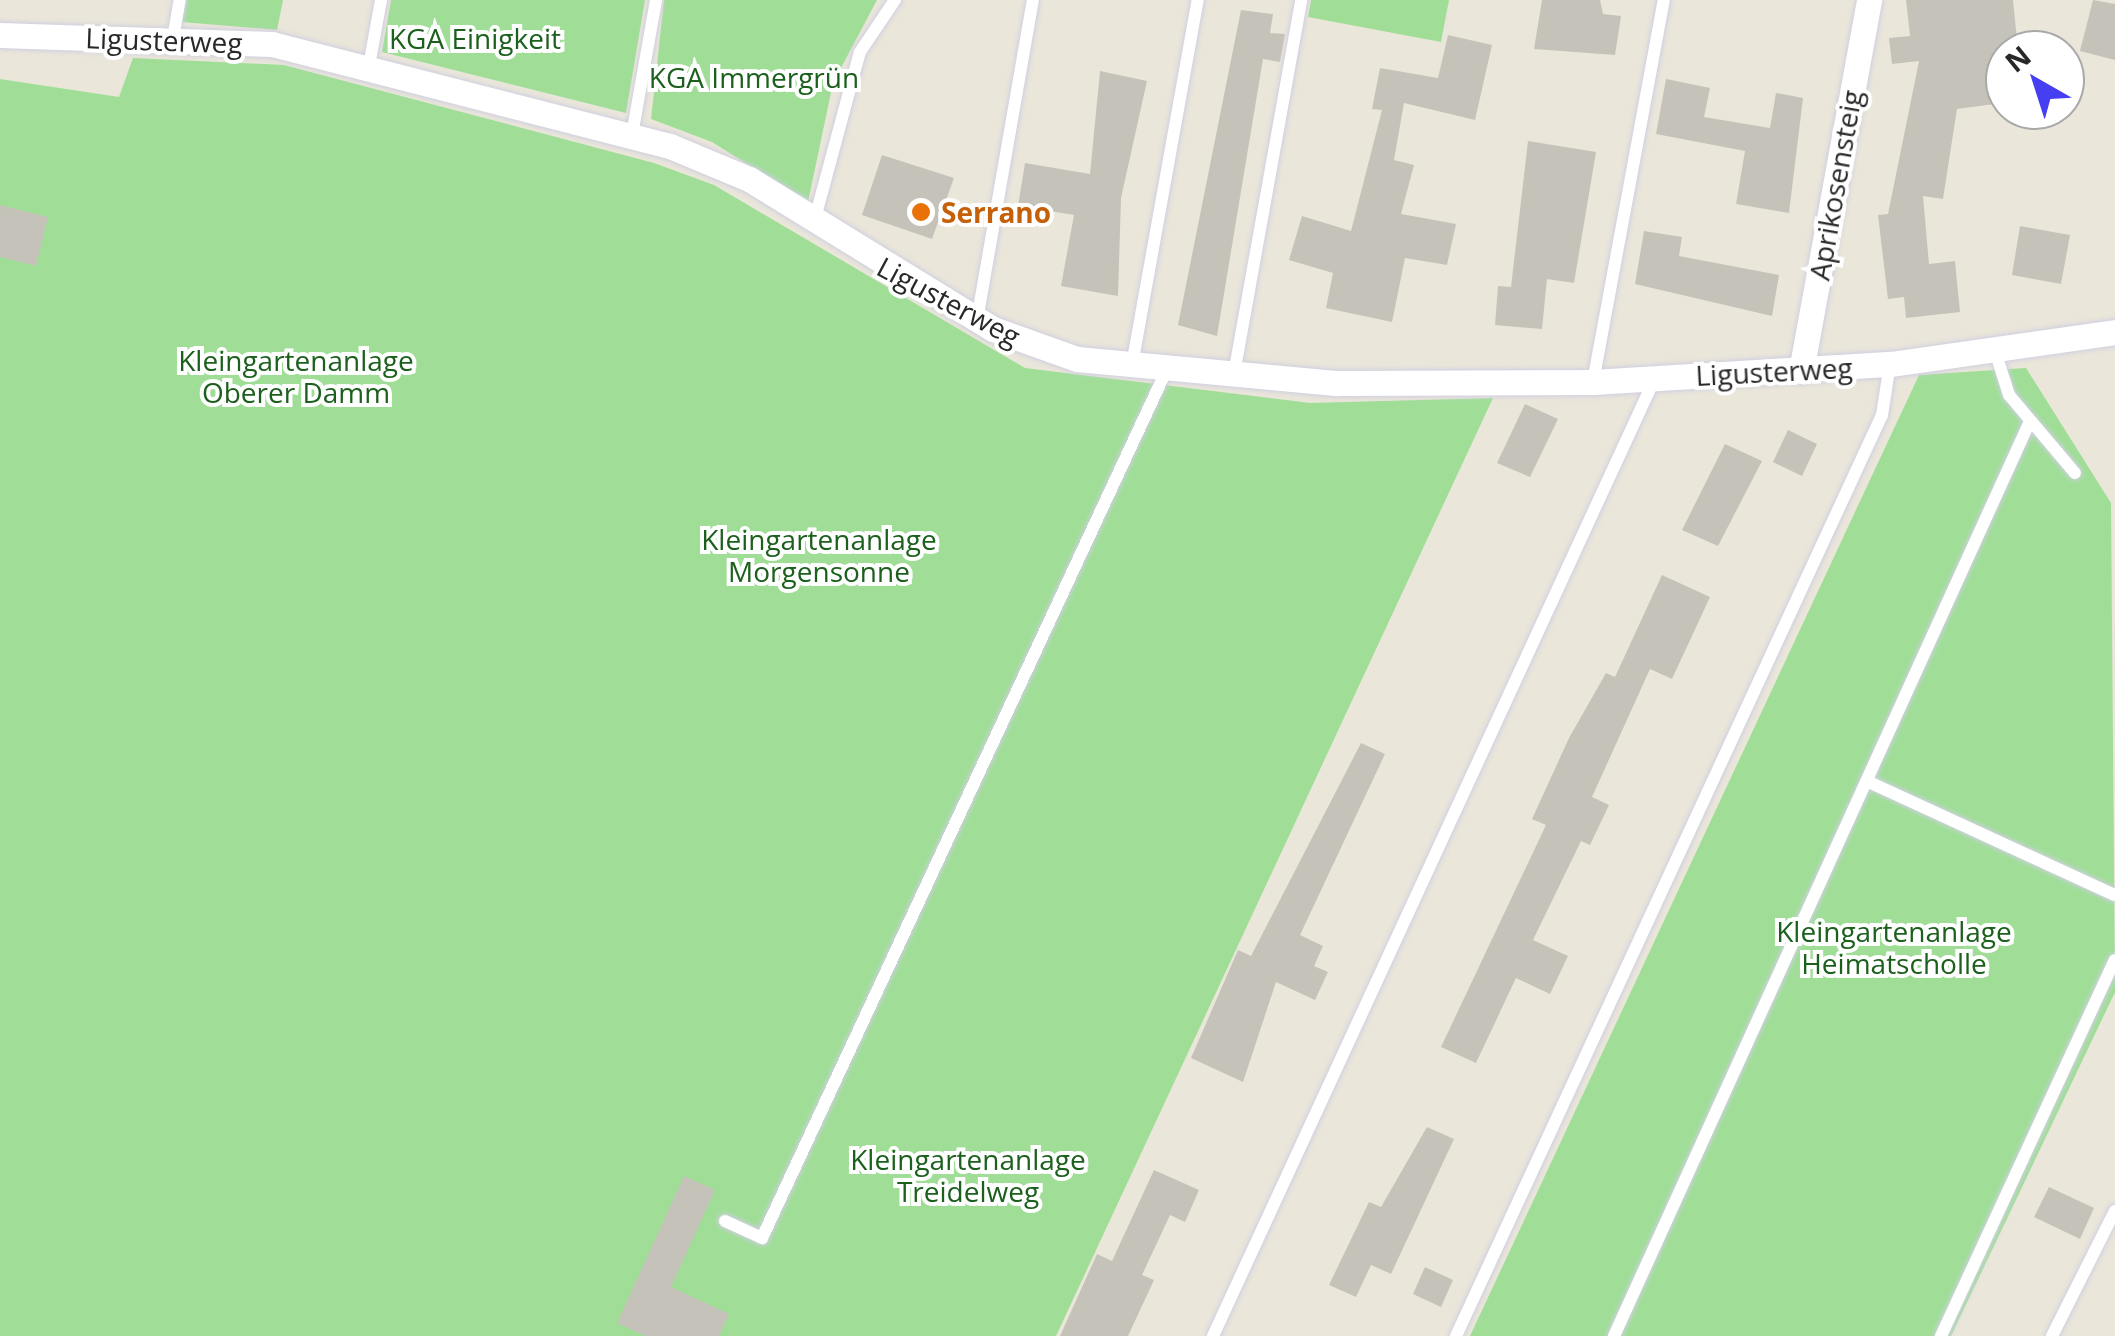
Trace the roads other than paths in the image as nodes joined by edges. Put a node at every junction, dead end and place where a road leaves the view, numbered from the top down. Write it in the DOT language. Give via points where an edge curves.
graph roads {
  1 [pos="180,0"];
  2 [pos="381,0"];
  3 [pos="656,0"];
  4 [pos="895,0"];
  5 [pos="1033,0"];
  6 [pos="1198,0"];
  7 [pos="1302,0"];
  8 [pos="1664,0"];
  9 [pos="1869,0"];
  10 [pos="0,34"];
  11 [pos="174,38"];
  12 [pos="369,66"];
  13 [pos="632,135"];
  14 [pos="813,224"];
  15 [pos="977,320"];
  16 [pos="2115,332"];
  17 [pos="1995,352"];
  18 [pos="1890,364"];
  19 [pos="1132,365"];
  20 [pos="1167,370"];
  21 [pos="1801,371"];
  22 [pos="1234,374"];
  23 [pos="1654,378"];
  24 [pos="1593,382"];
  25 [pos="2030,421"];
  26 [pos="2075,473"];
  27 [pos="1871,783"];
  28 [pos="2115,895"];
  29 [pos="2115,960"];
  30 [pos="2115,1211"];
  31 [pos="725,1220"];
  32 [pos="1213,1336"];
  33 [pos="1456,1336"];
  34 [pos="1614,1336"];
  35 [pos="1942,1336"];
  36 [pos="2052,1336"];
  1 -- 11 [label="lane"];
  2 -- 12 [label="lane"];
  3 -- 13 [label="lane"];
  4 -- 14 [label="lane" via="860,52"];
  5 -- 15 [label="lane"];
  6 -- 19 [label="lane"];
  7 -- 22 [label="lane"];
  8 -- 24 [label="lane"];
  9 -- 21 [label="street, Aprikosensteig"];
  10 -- 11 [label="street, Ligusterweg"];
  11 -- 12 [label="street, Ligusterweg" via="272,44"];
  12 -- 13 [label="street, Ligusterweg"];
  13 -- 14 [label="street, Ligusterweg" via="714,160"];
  14 -- 15 [label="street, Ligusterweg"];
  15 -- 19 [label="street, Ligusterweg" via="1045,351"];
  16 -- 17 [label="street, Ligusterweg"];
  17 -- 18 [label="street, Ligusterweg"];
  17 -- 25 [label="lane" via="2009,395"];
  18 -- 21 [label="street, Ligusterweg"];
  18 -- 33 [label="lane" via="1882,415"];
  19 -- 20 [label="street, Ligusterweg"];
  20 -- 22 [label="street, Ligusterweg"];
  20 -- 31 [label="lane" via="762,1238"];
  21 -- 23 [label="street, Ligusterweg"];
  22 -- 24 [label="street, Ligusterweg"];
  23 -- 24 [label="street, Ligusterweg"];
  23 -- 32 [label="lane"];
  25 -- 26 [label="lane"];
  25 -- 27 [label="lane"];
  27 -- 28 [label="lane"];
  27 -- 34 [label="lane"];
  29 -- 35 [label="lane"];
  30 -- 36 [label="lane"];
}
